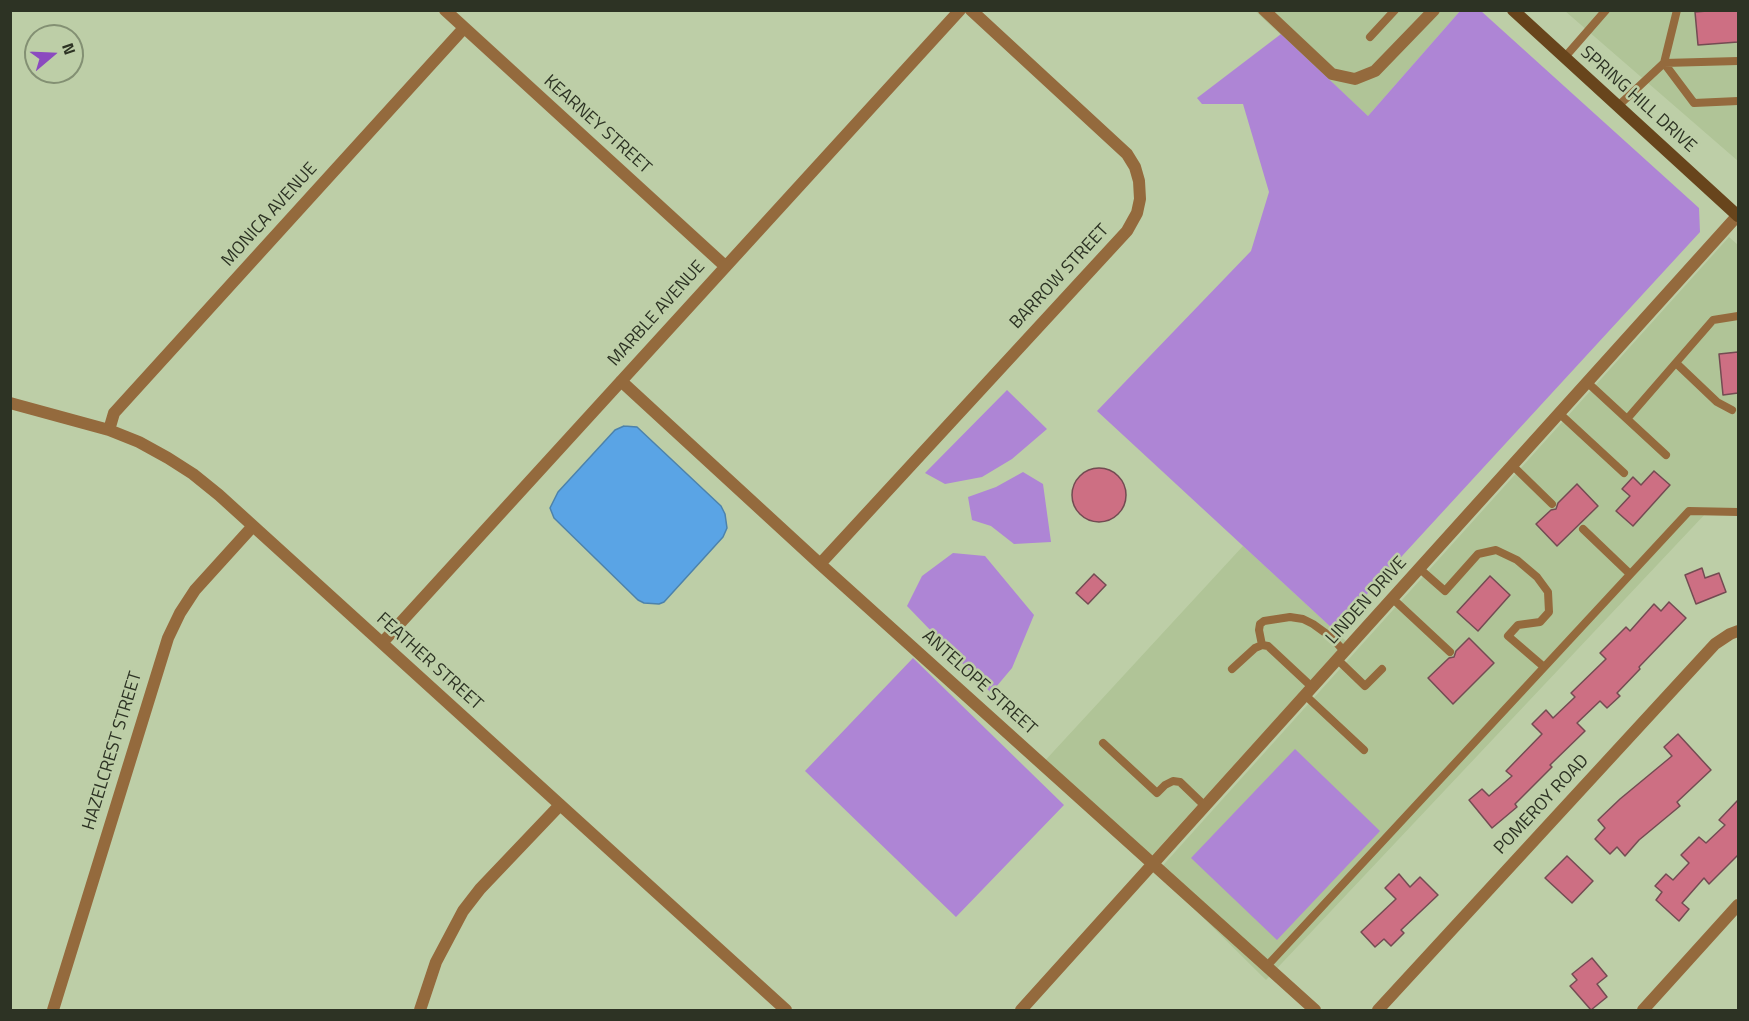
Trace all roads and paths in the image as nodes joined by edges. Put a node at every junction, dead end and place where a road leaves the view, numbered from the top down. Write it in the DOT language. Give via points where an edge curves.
graph roads {
  1 [pos="445,10"];
  2 [pos="960,10"];
  3 [pos="970,10"];
  4 [pos="1264,10"];
  5 [pos="1395,10"];
  6 [pos="1434,10"];
  7 [pos="1513,10"];
  8 [pos="1606,10"];
  9 [pos="1677,10"];
  10 [pos="464,28"];
  11 [pos="1370,37"];
  12 [pos="1565,57"];
  13 [pos="1738,61"];
  14 [pos="1664,63"];
  15 [pos="1738,101"];
  16 [pos="1618,106"];
  17 [pos="1738,215"];
  18 [pos="725,267"];
  19 [pos="1738,316"];
  20 [pos="1676,363"];
  21 [pos="621,381"];
  22 [pos="1588,383"];
  23 [pos="10,403"];
  24 [pos="1732,410"];
  25 [pos="1560,414"];
  26 [pos="1627,419"];
  27 [pos="109,430"];
  28 [pos="1666,455"];
  29 [pos="1513,466"];
  30 [pos="1624,473"];
  31 [pos="1552,504"];
  32 [pos="1738,512"];
  33 [pos="253,526"];
  34 [pos="1583,529"];
  35 [pos="820,564"];
  36 [pos="1420,568"];
  37 [pos="1630,574"];
  38 [pos="1393,599"];
  39 [pos="1738,631"];
  40 [pos="382,643"];
  41 [pos="1262,645"];
  42 [pos="1450,652"];
  43 [pos="1341,656"];
  44 [pos="1544,667"];
  45 [pos="1232,669"];
  46 [pos="1382,669"];
  47 [pos="1309,692"];
  48 [pos="1103,743"];
  49 [pos="1364,750"];
  50 [pos="560,805"];
  51 [pos="1206,807"];
  52 [pos="1154,865"];
  53 [pos="1738,905"];
  54 [pos="1266,967"];
  55 [pos="53,1011"];
  56 [pos="420,1011"];
  57 [pos="786,1011"];
  58 [pos="1021,1011"];
  59 [pos="1315,1011"];
  60 [pos="1378,1011"];
  61 [pos="1643,1011"];
  1 -- 10 [label="street, KEARNEY STREET"];
  2 -- 18 [label="street, MARBLE AVENUE"];
  3 -- 35 [label="street, BARROW STREET" via="1127,154 1139,181 1137,213 1119,239"];
  4 -- 6 [label="street" via="1332,74 1355,79 1375,71"];
  5 -- 11 [label="lane"];
  7 -- 12 [label="main road, SPRING HILL DRIVE"];
  8 -- 12 [label="lane"];
  9 -- 14 [label="lane"];
  10 -- 18 [label="street, KEARNEY STREET"];
  10 -- 27 [label="street, MONICA AVENUE" via="114,413"];
  12 -- 16 [label="main road, SPRING HILL DRIVE"];
  13 -- 14 [label="lane"];
  14 -- 15 [label="lane" via="1694,103"];
  14 -- 16 [label="lane"];
  16 -- 17 [label="main road, SPRING HILL DRIVE"];
  17 -- 22 [label="street, LINDEN DRIVE"];
  18 -- 21 [label="street, MARBLE AVENUE"];
  19 -- 20 [label="lane" via="1713,320"];
  20 -- 24 [label="lane" via="1717,402"];
  20 -- 26 [label="lane"];
  21 -- 35 [label="street, ANTELOPE STREET"];
  21 -- 40 [label="street, MARBLE AVENUE"];
  22 -- 25 [label="street, LINDEN DRIVE"];
  22 -- 26 [label="lane"];
  23 -- 27 [label="street, FEATHER STREET"];
  25 -- 29 [label="street, LINDEN DRIVE"];
  25 -- 30 [label="lane"];
  26 -- 28 [label="lane"];
  27 -- 33 [label="street, FEATHER STREET" via="177,463"];
  29 -- 31 [label="lane"];
  29 -- 36 [label="street, LINDEN DRIVE"];
  32 -- 37 [label="lane" via="1689,511"];
  33 -- 40 [label="street, FEATHER STREET"];
  33 -- 55 [label="street, HAZELCREST STREET" via="195,590 168,638"];
  34 -- 37 [label="lane"];
  35 -- 52 [label="street, ANTELOPE STREET"];
  36 -- 38 [label="street, LINDEN DRIVE"];
  36 -- 44 [label="lane" via="1445,591 1478,554 1496,550 1517,560 1548,592 1549,612 1540,622 1518,625 1508,636"];
  37 -- 44 [label="lane"];
  38 -- 42 [label="lane"];
  38 -- 43 [label="street, LINDEN DRIVE"];
  39 -- 60 [label="street, POMEROY ROAD" via="1715,644"];
  40 -- 50 [label="street, FEATHER STREET"];
  41 -- 43 [label="lane" via="1260,624 1290,617 1313,624 1331,638"];
  41 -- 45 [label="lane"];
  41 -- 47 [label="lane" via="1268,646"];
  43 -- 46 [label="lane" via="1365,687"];
  43 -- 47 [label="street, LINDEN DRIVE"];
  44 -- 54 [label="lane"];
  47 -- 49 [label="lane"];
  47 -- 51 [label="street, LINDEN DRIVE"];
  48 -- 51 [label="lane" via="1157,793 1165,785 1180,782"];
  50 -- 56 [label="street" via="463,911 435,962"];
  50 -- 57 [label="street, FEATHER STREET"];
  51 -- 52 [label="street, LINDEN DRIVE"];
  52 -- 54 [label="street, ANTELOPE STREET"];
  52 -- 58 [label="street, LINDEN DRIVE"];
  53 -- 61 [label="street"];
  54 -- 59 [label="street, ANTELOPE STREET"];
}
